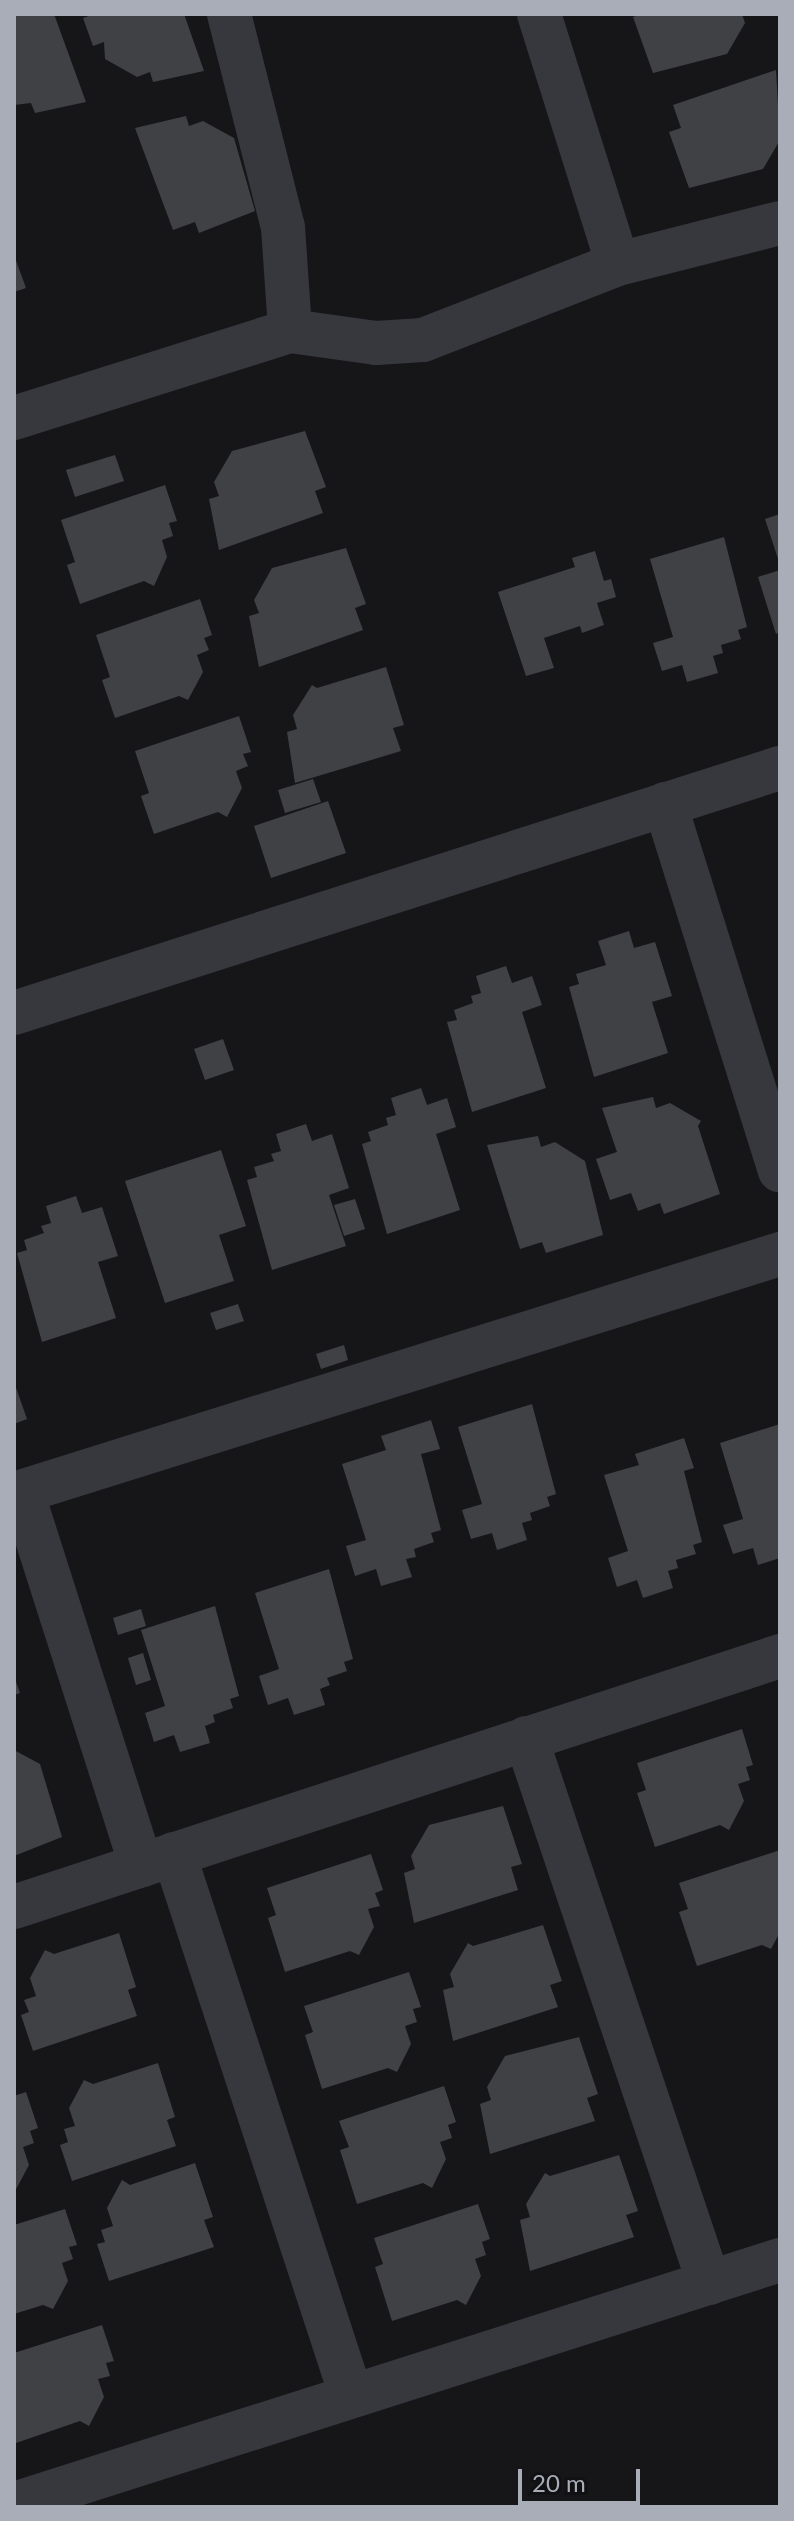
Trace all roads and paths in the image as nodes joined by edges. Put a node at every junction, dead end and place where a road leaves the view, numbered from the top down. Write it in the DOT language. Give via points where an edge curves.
graph roads {
  1 [pos="229,14"];
  2 [pos="539,14"];
  3 [pos="780,223"];
  4 [pos="618,264"];
  5 [pos="290,331"];
  6 [pos="14,418"];
  7 [pos="780,768"];
  8 [pos="665,804"];
  9 [pos="14,1013"];
  10 [pos="780,1170"];
  11 [pos="780,1254"];
  12 [pos="18,1493"];
  13 [pos="780,1656"];
  14 [pos="526,1738"];
  15 [pos="157,1860"];
  16 [pos="14,1907"];
  17 [pos="780,2260"];
  18 [pos="709,2283"];
  19 [pos="351,2395"];
  20 [pos="14,2504"];
  1 -- 5 [label="street" via="283,227"];
  2 -- 4 [label="street"];
  3 -- 4 [label="street"];
  4 -- 5 [label="street" via="423,340 376,343"];
  5 -- 6 [label="street"];
  7 -- 8 [label="street"];
  8 -- 9 [label="street"];
  8 -- 10 [label="street"];
  11 -- 12 [label="street"];
  12 -- 15 [label="street"];
  13 -- 14 [label="street"];
  14 -- 15 [label="street"];
  14 -- 18 [label="street"];
  15 -- 16 [label="street"];
  15 -- 19 [label="street"];
  17 -- 18 [label="street"];
  18 -- 19 [label="street"];
  19 -- 20 [label="street"];
}
